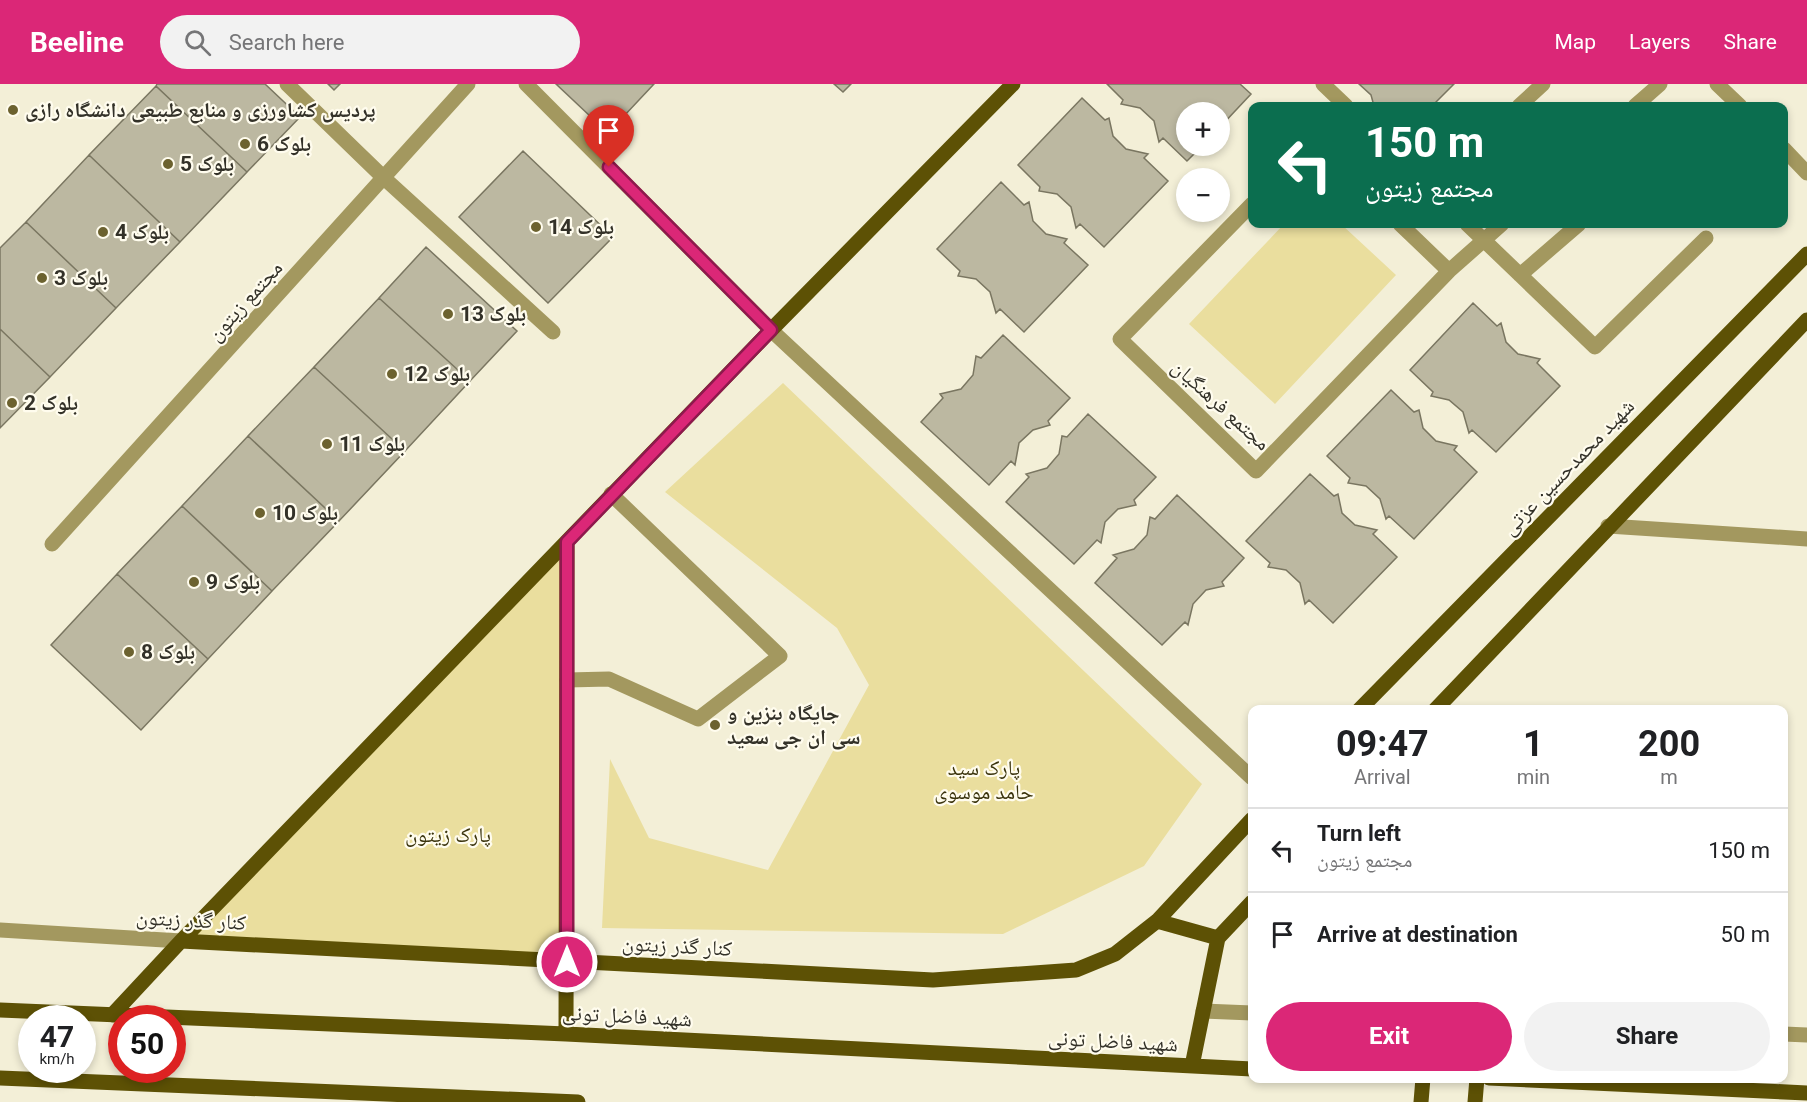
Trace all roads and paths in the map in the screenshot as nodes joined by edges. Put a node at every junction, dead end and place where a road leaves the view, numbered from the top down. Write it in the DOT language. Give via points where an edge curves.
graph roads {
  1 [pos="287,84"];
  2 [pos="468,84"];
  3 [pos="526,84"];
  4 [pos="1013,84"];
  5 [pos="1323,84"];
  6 [pos="1543,84"];
  7 [pos="1660,84"];
  8 [pos="1717,84"];
  9 [pos="1342,102"];
  10 [pos="1524,102"];
  11 [pos="1640,102"];
  12 [pos="1736,102"];
  13 [pos="1788,153"];
  14 [pos="1807,173"];
  15 [pos="384,178"];
  16 [pos="1248,208"];
  17 [pos="1404,228"];
  18 [pos="1471,228"];
  19 [pos="1497,228"];
  20 [pos="1574,228"];
  21 [pos="1706,238"];
  22 [pos="1483,240"];
  23 [pos="1807,254"];
  24 [pos="1449,270"];
  25 [pos="1520,275"];
  26 [pos="1807,320"];
  27 [pos="771,330"];
  28 [pos="553,332"];
  29 [pos="611,494"];
  30 [pos="1608,526"];
  31 [pos="1807,540"];
  32 [pos="567,542"];
  33 [pos="52,544"];
  34 [pos="567,680"];
  35 [pos="1364,705"];
  36 [pos="1440,705"];
  37 [pos="1248,774"];
  38 [pos="1248,823"];
  39 [pos="1248,906"];
  40 [pos="1157,921"];
  41 [pos="0,930"];
  42 [pos="1218,938"];
  43 [pos="181,941"];
  44 [pos="567,962"];
  45 [pos="121,1005"];
  46 [pos="0,1010"];
  47 [pos="1203,1011"];
  48 [pos="1248,1013"];
  49 [pos="108,1015"];
  50 [pos="186,1018"];
  51 [pos="566,1034"];
  52 [pos="1788,1034"];
  53 [pos="1807,1035"];
  54 [pos="1192,1066"];
  55 [pos="1248,1069"];
  56 [pos="0,1078"];
  57 [pos="1423,1083"];
  58 [pos="1477,1083"];
  59 [pos="1596,1083"];
  60 [pos="1807,1093"];
  61 [pos="393,1098"];
  62 [pos="578,1102"];
  63 [pos="1421,1102"];
  64 [pos="1475,1102"];
  1 -- 15 [label="street"];
  2 -- 15 [label="street, مجتمع زیتون"];
  3 -- 27 [label="street"];
  4 -- 27 [label="main road"];
  5 -- 9 [label="street"];
  6 -- 10 [label="street"];
  7 -- 11 [label="street"];
  8 -- 12 [label="street"];
  13 -- 14 [label="street"];
  15 -- 28 [label="street"];
  15 -- 33 [label="street, مجتمع زیتون"];
  16 -- 24 [label="street, مجتمع فرهنگیان" via="1120,339 1256,471"];
  17 -- 24 [label="street"];
  18 -- 22 [label="street"];
  19 -- 22 [label="street, مجتمع فرهنگیان"];
  20 -- 25 [label="street"];
  21 -- 25 [label="street" via="1595,347"];
  22 -- 24 [label="street, مجتمع فرهنگیان"];
  22 -- 25 [label="street"];
  23 -- 35 [label="main road, شهید محمدحسین عزتی"];
  26 -- 30 [label="main road"];
  27 -- 29 [label="main road"];
  27 -- 37 [label="street"];
  29 -- 32 [label="main road"];
  29 -- 34 [label="street" via="780,656 698,719 609,679"];
  30 -- 31 [label="street"];
  30 -- 36 [label="main road"];
  32 -- 34 [label="main road"];
  32 -- 43 [label="main road"];
  34 -- 44 [label="main road"];
  38 -- 40 [label="main road"];
  39 -- 42 [label="main road"];
  40 -- 42 [label="main road"];
  40 -- 44 [label="main road, کنار گذر زیتون" via="1115,954 1064,971 933,980"];
  41 -- 43 [label="street, کنار گذر زیتون"];
  42 -- 47 [label="main road"];
  43 -- 44 [label="main road, کنار گذر زیتون"];
  43 -- 45 [label="main road"];
  44 -- 51 [label="main road"];
  46 -- 49 [label="main road, شهید فاضل تونی"];
  47 -- 48 [label="street"];
  47 -- 54 [label="main road"];
  50 -- 51 [label="main road, شهید فاضل تونی"];
  51 -- 54 [label="main road, شهید فاضل تونی"];
  52 -- 53 [label="street"];
  54 -- 55 [label="main road, شهید فاضل تونی"];
  56 -- 61 [label="main road"];
  57 -- 63 [label="main road"];
  58 -- 64 [label="main road"];
  59 -- 60 [label="main road"];
  61 -- 62 [label="main road"];
}
